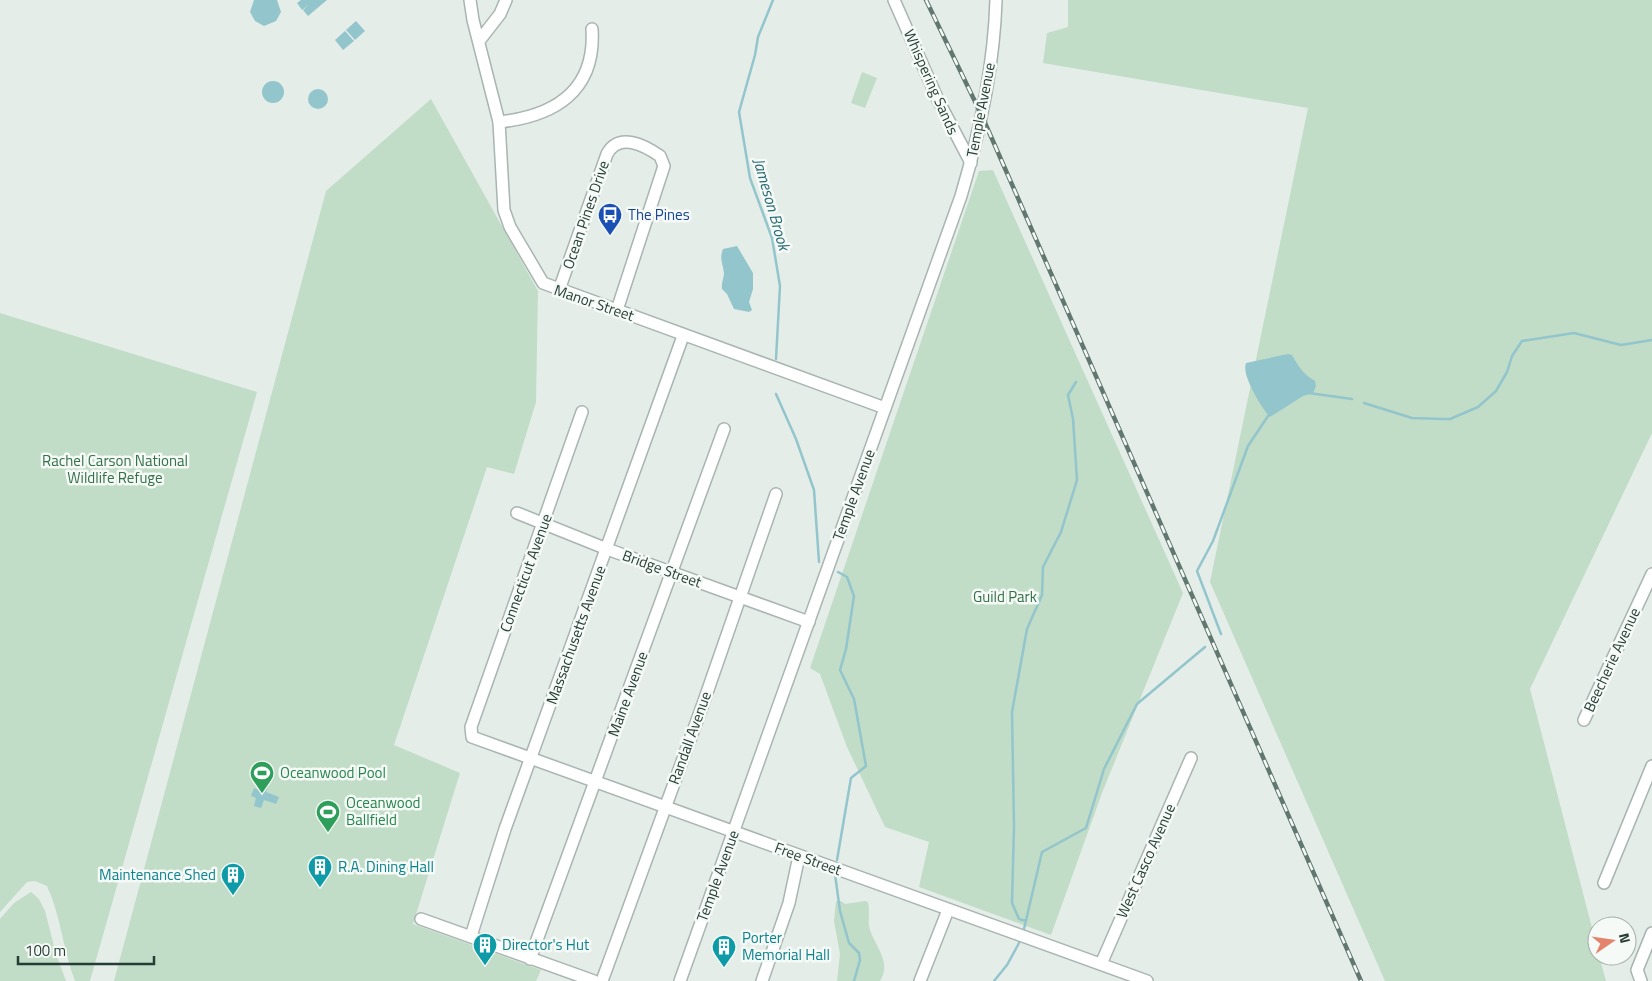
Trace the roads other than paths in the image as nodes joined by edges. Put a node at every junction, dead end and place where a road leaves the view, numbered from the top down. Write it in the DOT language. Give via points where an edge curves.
graph roads {
  1 [pos="470,0"];
  2 [pos="506,0"];
  3 [pos="894,0"];
  4 [pos="996,0"];
  5 [pos="592,29"];
  6 [pos="479,41"];
  7 [pos="499,122"];
  8 [pos="970,163"];
  9 [pos="559,290"];
  10 [pos="617,310"];
  11 [pos="683,336"];
  12 [pos="885,408"];
  13 [pos="582,412"];
  14 [pos="724,429"];
  15 [pos="776,494"];
  16 [pos="517,513"];
  17 [pos="544,522"];
  18 [pos="607,549"];
  19 [pos="672,573"];
  20 [pos="1652,574"];
  21 [pos="740,597"];
  22 [pos="809,622"];
  23 [pos="1584,720"];
  24 [pos="471,735"];
  25 [pos="531,757"];
  26 [pos="1191,758"];
  27 [pos="1652,766"];
  28 [pos="595,782"];
  29 [pos="665,808"];
  30 [pos="734,831"];
  31 [pos="799,856"];
  32 [pos="1604,883"];
  33 [pos="948,910"];
  34 [pos="421,919"];
  35 [pos="1652,933"];
  36 [pos="471,936"];
  37 [pos="530,959"];
  38 [pos="1101,964"];
  39 [pos="1639,979"];
  40 [pos="594,981"];
  41 [pos="602,981"];
  42 [pos="680,981"];
  43 [pos="762,981"];
  44 [pos="920,981"];
  45 [pos="1147,981"];
  1 -- 6 [label="street, Manor Street"];
  2 -- 6 [label="street" via="500,14"];
  3 -- 8 [label="street, Whispering Sands"];
  4 -- 8 [label="street, Temple Avenue" via="989,74 980,129"];
  5 -- 7 [label="street" via="590,62 582,82 573,92 560,104 538,115"];
  6 -- 7 [label="street, Manor Street"];
  7 -- 9 [label="street, Manor Street" via="506,218 543,283"];
  8 -- 12 [label="street, Temple Avenue"];
  9 -- 10 [label="street, Manor Street"];
  9 -- 10 [label="street, Ocean Pines Drive" via="607,154 617,143 626,141 660,156 664,166"];
  10 -- 11 [label="street, Manor Street"];
  11 -- 12 [label="street, Manor Street"];
  11 -- 18 [label="street, Massachusetts Avenue"];
  12 -- 22 [label="street, Temple Avenue"];
  13 -- 17 [label="street, Connecticut Avenue"];
  14 -- 19 [label="street, Maine Avenue"];
  15 -- 21 [label="street, Randall Avenue"];
  16 -- 17 [label="street, Bridge Street"];
  17 -- 18 [label="street, Bridge Street"];
  17 -- 24 [label="street, Connecticut Avenue" via="471,727"];
  18 -- 19 [label="street, Bridge Street"];
  18 -- 25 [label="street, Massachusetts Avenue"];
  19 -- 21 [label="street, Bridge Street"];
  19 -- 28 [label="street, Maine Avenue"];
  20 -- 23 [label="street, Beecherie Avenue"];
  21 -- 22 [label="street, Bridge Street"];
  21 -- 29 [label="street, Randall Avenue"];
  22 -- 30 [label="street, Temple Avenue"];
  24 -- 25 [label="street, Free Street"];
  25 -- 28 [label="street, Free Street"];
  25 -- 36 [label="street, Massachusetts Avenue"];
  26 -- 38 [label="street, West Casco Avenue"];
  27 -- 32 [label="street"];
  28 -- 29 [label="street, Free Street"];
  28 -- 37 [label="street, Maine Avenue"];
  29 -- 30 [label="street, Free Street"];
  29 -- 41 [label="street, Randall Avenue"];
  30 -- 31 [label="street, Free Street"];
  30 -- 42 [label="street, Temple Avenue"];
  31 -- 33 [label="street, Free Street"];
  31 -- 43 [label="street" via="789,903"];
  33 -- 38 [label="street, Free Street"];
  33 -- 44 [label="street"];
  34 -- 36 [label="street"];
  35 -- 39 [label="street" via="1639,964"];
  36 -- 37 [label="street"];
  37 -- 40 [label="street"];
  38 -- 45 [label="street, Free Street"];
}
